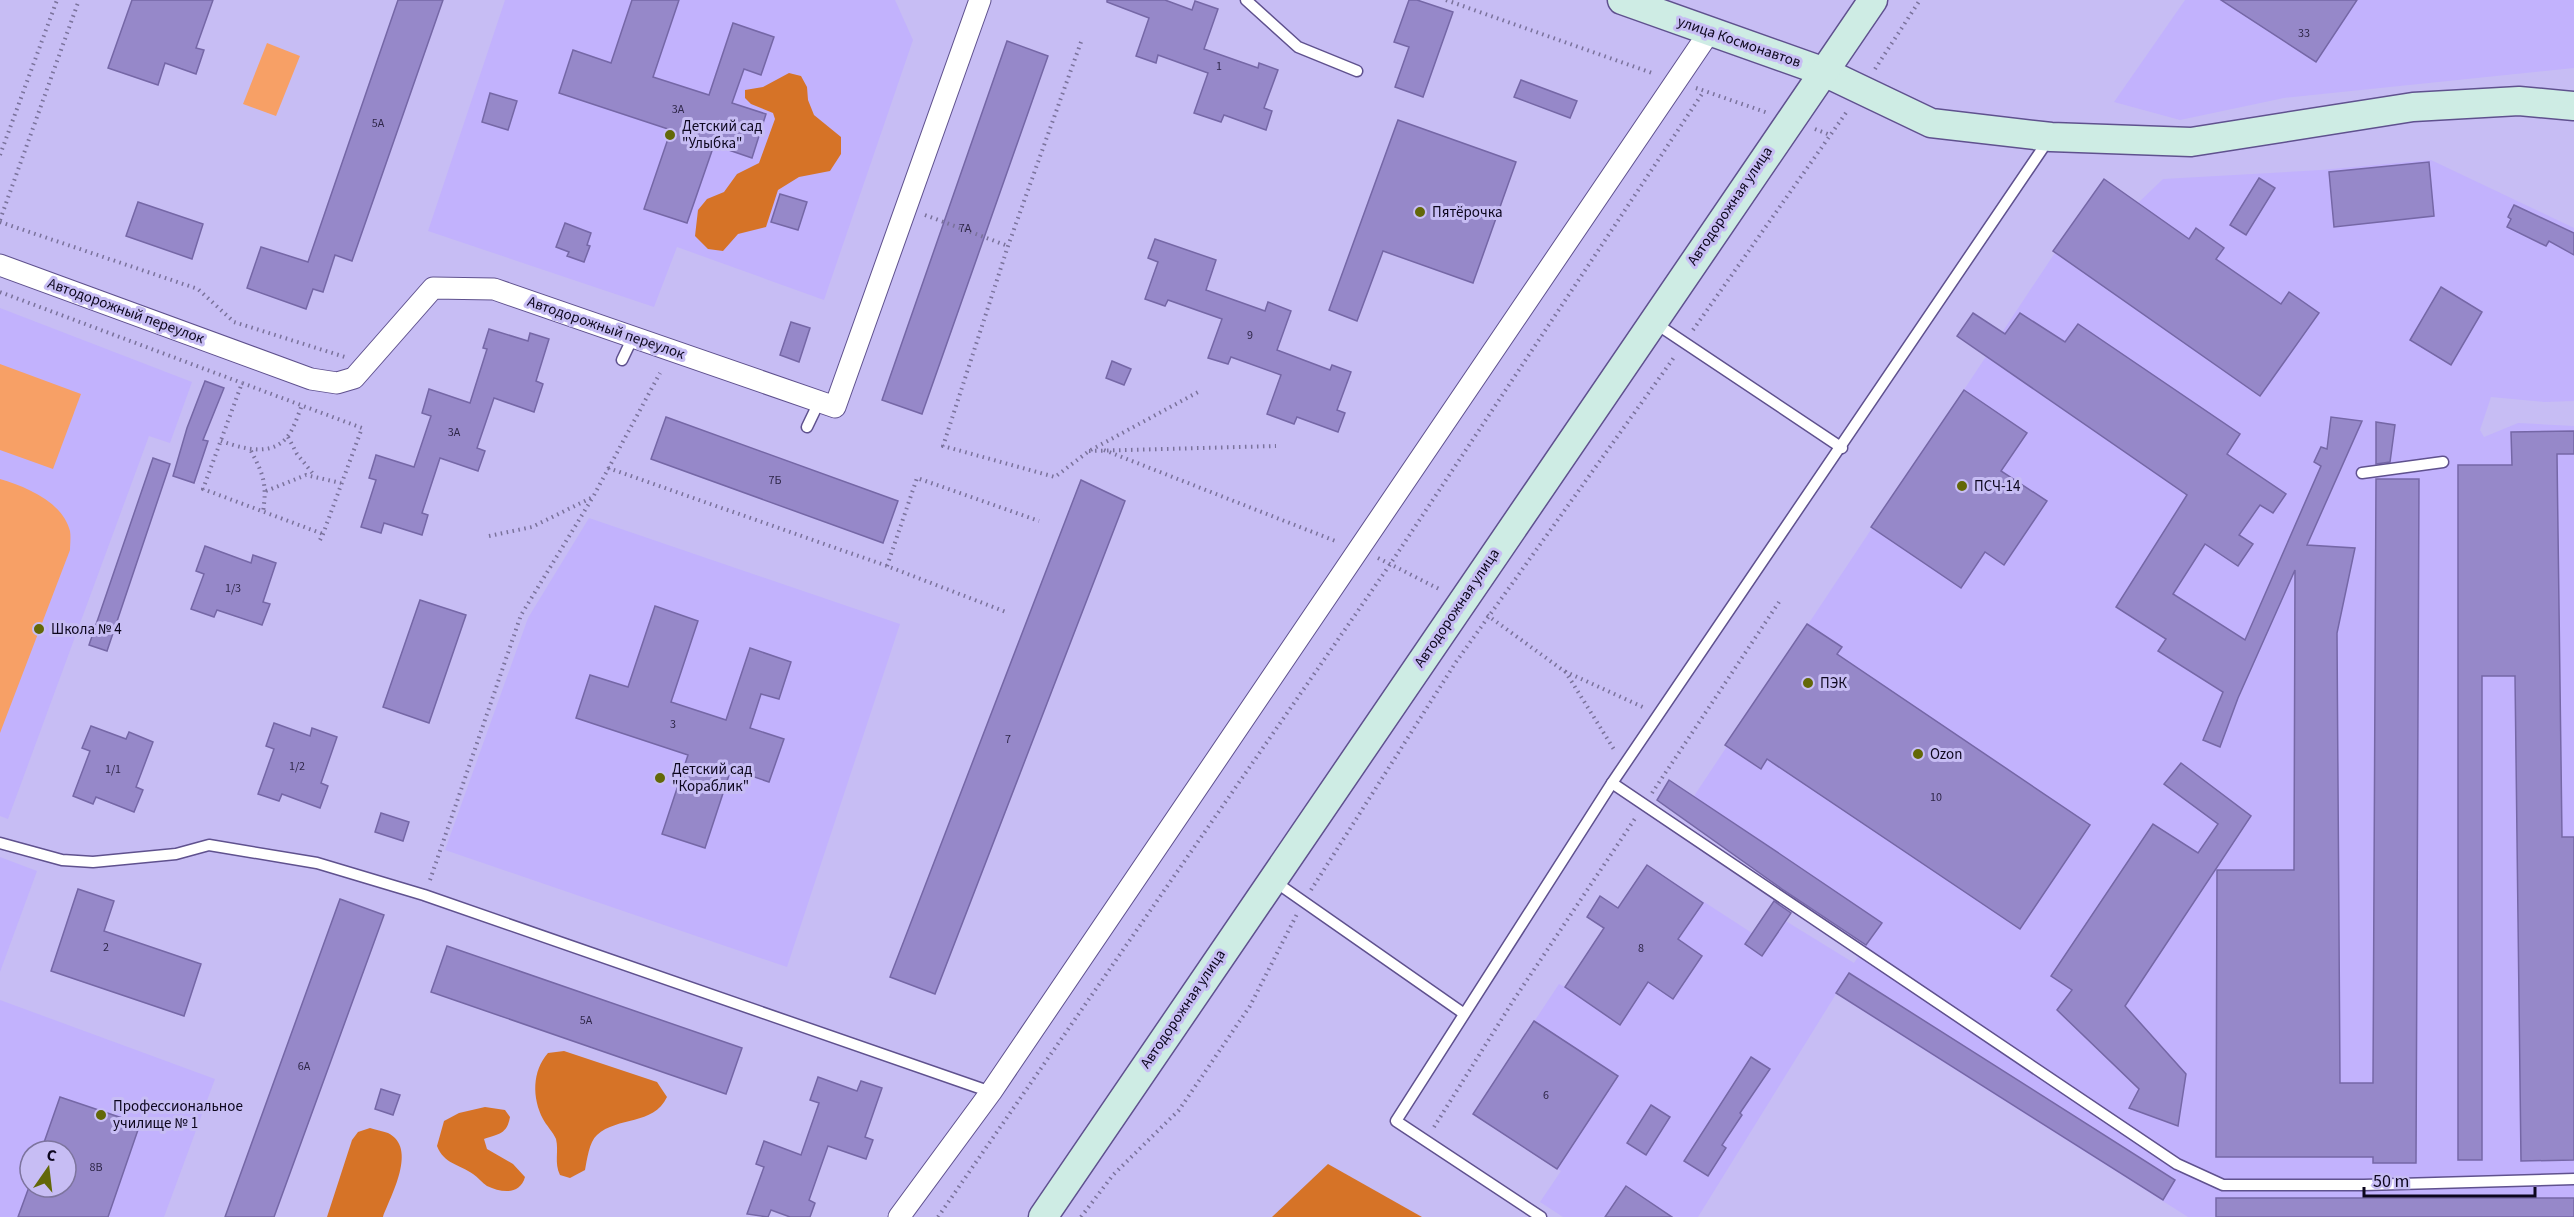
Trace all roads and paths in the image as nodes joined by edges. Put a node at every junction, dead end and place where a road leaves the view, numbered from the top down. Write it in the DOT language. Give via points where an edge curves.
graph roads {
  1 [pos="57,0"];
  2 [pos="79,0"];
  3 [pos="980,0"];
  4 [pos="1246,0"];
  5 [pos="1446,0"];
  6 [pos="1622,0"];
  7 [pos="1873,0"];
  8 [pos="1920,0"];
  9 [pos="1710,32"];
  10 [pos="1081,42"];
  11 [pos="1357,71"];
  12 [pos="1822,71"];
  13 [pos="1676,81"];
  14 [pos="1863,90"];
  15 [pos="1704,91"];
  16 [pos="2574,106"];
  17 [pos="1789,120"];
  18 [pos="1830,135"];
  19 [pos="2051,137"];
  20 [pos="0,155"];
  21 [pos="905,207"];
  22 [pos="0,221"];
  23 [pos="1008,246"];
  24 [pos="0,265"];
  25 [pos="0,292"];
  26 [pos="1652,321"];
  27 [pos="633,337"];
  28 [pos="1684,343"];
  29 [pos="348,357"];
  30 [pos="622,360"];
  31 [pos="660,374"];
  32 [pos="242,383"];
  33 [pos="1200,391"];
  34 [pos="819,402"];
  35 [pos="302,405"];
  36 [pos="807,427"];
  37 [pos="288,437"];
  38 [pos="221,441"];
  39 [pos="1276,446"];
  40 [pos="1842,448"];
  41 [pos="1104,450"];
  42 [pos="251,451"];
  43 [pos="1089,451"];
  44 [pos="2443,462"];
  45 [pos="608,468"];
  46 [pos="2362,473"];
  47 [pos="316,477"];
  48 [pos="342,483"];
  49 [pos="266,491"];
  50 [pos="593,497"];
  51 [pos="263,512"];
  52 [pos="1039,521"];
  53 [pos="322,534"];
  54 [pos="489,536"];
  55 [pos="320,540"];
  56 [pos="1358,549"];
  57 [pos="1391,563"];
  58 [pos="887,566"];
  59 [pos="1462,602"];
  60 [pos="1779,602"];
  61 [pos="1006,612"];
  62 [pos="1488,616"];
  63 [pos="1564,671"];
  64 [pos="1660,715"];
  65 [pos="1624,765"];
  66 [pos="1612,783"];
  67 [pos="1644,805"];
  68 [pos="0,843"];
  69 [pos="1272,879"];
  70 [pos="424,895"];
  71 [pos="1304,902"];
  72 [pos="1463,1013"];
  73 [pos="991,1092"];
  74 [pos="1425,1140"];
  75 [pos="2574,1179"];
  76 [pos="899,1217"];
  77 [pos="938,1217"];
  78 [pos="1043,1217"];
  79 [pos="1081,1217"];
  80 [pos="1541,1217"];
  1 -- 20 [label="path"];
  2 -- 22 [label="path"];
  3 -- 21 [label="street"];
  4 -- 11 [label="lane" via="1298,47"];
  5 -- 13 [label="path"];
  6 -- 9 [label="main road, улица Космонавтов"];
  7 -- 12 [label="main road, Автодорожная улица"];
  8 -- 14 [label="path"];
  9 -- 12 [label="main road, улица Космонавтов"];
  9 -- 13 [label="street"];
  10 -- 23 [label="path"];
  12 -- 14 [label="main road, улица Космонавтов"];
  12 -- 17 [label="main road, Автодорожная улица"];
  13 -- 15 [label="path"];
  13 -- 56 [label="street"];
  14 -- 18 [label="path"];
  14 -- 19 [label="main road, улица Космонавтов" via="1931,123"];
  15 -- 17 [label="path"];
  15 -- 57 [label="path"];
  16 -- 19 [label="main road, улица Космонавтов" via="2519,101 2413,108 2191,142"];
  17 -- 18 [label="path"];
  17 -- 26 [label="main road, Автодорожная улица"];
  18 -- 28 [label="path"];
  19 -- 40 [label="lane"];
  21 -- 23 [label="path"];
  21 -- 34 [label="street" via="835,407"];
  22 -- 29 [label="path" via="198,289 234,322"];
  23 -- 43 [label="path" via="943,446 1055,477"];
  24 -- 27 [label="street, Автодорожный переулок" via="311,380 337,383 354,378 433,288 494,289"];
  25 -- 32 [label="path"];
  26 -- 28 [label="lane"];
  26 -- 59 [label="main road, Автодорожная улица"];
  27 -- 30 [label="lane"];
  27 -- 34 [label="street, Автодорожный переулок"];
  28 -- 40 [label="lane"];
  28 -- 62 [label="path"];
  31 -- 45 [label="path"];
  32 -- 35 [label="path"];
  32 -- 38 [label="path"];
  33 -- 43 [label="path"];
  34 -- 36 [label="lane"];
  35 -- 37 [label="path"];
  35 -- 48 [label="path" via="362,428"];
  37 -- 42 [label="path" via="272,448"];
  37 -- 47 [label="path"];
  38 -- 42 [label="path"];
  38 -- 51 [label="path" via="203,489"];
  39 -- 41 [label="path"];
  40 -- 64 [label="lane"];
  41 -- 43 [label="path"];
  41 -- 56 [label="path"];
  42 -- 49 [label="path" via="263,472"];
  44 -- 46 [label="lane"];
  45 -- 50 [label="path"];
  45 -- 58 [label="path"];
  47 -- 48 [label="path"];
  47 -- 49 [label="path" via="306,475"];
  48 -- 53 [label="path"];
  49 -- 51 [label="path"];
  50 -- 54 [label="path" via="532,526"];
  50 -- 70 [label="path" via="521,615"];
  51 -- 53 [label="path"];
  52 -- 58 [label="path" via="917,478"];
  53 -- 55 [label="path"];
  56 -- 57 [label="path"];
  56 -- 73 [label="street"];
  57 -- 59 [label="path"];
  57 -- 77 [label="path"];
  58 -- 61 [label="path"];
  59 -- 62 [label="path"];
  59 -- 69 [label="main road, Автодорожная улица"];
  60 -- 67 [label="path"];
  62 -- 63 [label="path"];
  62 -- 71 [label="path"];
  63 -- 64 [label="path"];
  63 -- 65 [label="path"];
  64 -- 65 [label="lane"];
  65 -- 66 [label="lane"];
  66 -- 67 [label="lane"];
  66 -- 72 [label="lane"];
  67 -- 74 [label="path"];
  67 -- 75 [label="lane" via="2177,1164 2223,1185"];
  68 -- 70 [label="lane" via="62,860 93,862 176,854 209,845 317,863"];
  69 -- 71 [label="lane"];
  69 -- 78 [label="main road, Автодорожная улица"];
  70 -- 73 [label="lane"];
  71 -- 72 [label="lane"];
  71 -- 79 [label="path" via="1250,1006 1179,1110 1113,1174"];
  72 -- 74 [label="lane" via="1396,1121"];
  73 -- 76 [label="street"];
  74 -- 80 [label="lane"];
}
